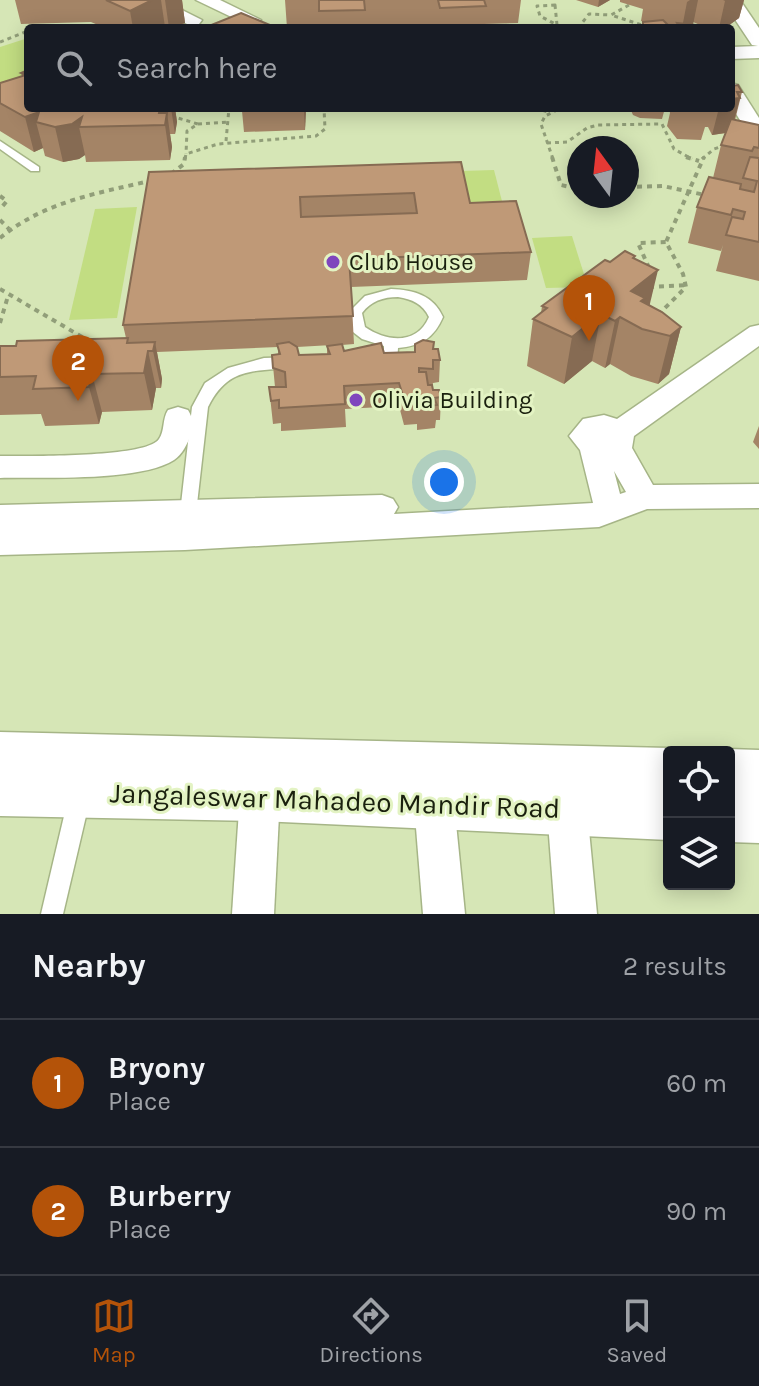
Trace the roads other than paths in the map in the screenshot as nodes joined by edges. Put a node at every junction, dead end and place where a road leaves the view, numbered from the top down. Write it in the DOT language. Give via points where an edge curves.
graph roads {
  1 [pos="147,0"];
  2 [pos="205,0"];
  3 [pos="257,0"];
  4 [pos="731,0"];
  5 [pos="193,20"];
  6 [pos="252,24"];
  7 [pos="759,41"];
  8 [pos="759,52"];
  9 [pos="735,53"];
  10 [pos="735,96"];
  11 [pos="759,135"];
  12 [pos="0,144"];
  13 [pos="35,169"];
  14 [pos="759,333"];
  15 [pos="391,343"];
  16 [pos="360,361"];
  17 [pos="312,362"];
  18 [pos="178,417"];
  19 [pos="0,467"];
  20 [pos="759,496"];
  21 [pos="624,499"];
  22 [pos="0,517"];
  23 [pos="186,526"];
  24 [pos="0,542"];
  25 [pos="0,757"];
  26 [pos="663,773"];
  27 [pos="735,774"];
  28 [pos="84,775"];
  29 [pos="759,775"];
  30 [pos="0,790"];
  31 [pos="260,795"];
  32 [pos="434,803"];
  33 [pos="567,809"];
  34 [pos="663,813"];
  35 [pos="735,815"];
  36 [pos="759,816"];
  37 [pos="52,914"];
  38 [pos="253,914"];
  39 [pos="444,914"];
  40 [pos="576,914"];
  1 -- 5 [label="street"];
  2 -- 6 [label="street"];
  3 -- 6 [label="street"];
  4 -- 7 [label="street"];
  8 -- 9 [label="street"];
  10 -- 11 [label="street"];
  12 -- 13 [label="lane"];
  14 -- 21 [label="street" via="609,442"];
  15 -- 15 [label="lane" via="358,329 359,305 391,293 426,302 436,317 428,333"];
  15 -- 16 [label="lane" via="392,360"];
  17 -- 23 [label="lane" via="243,368 210,387 200,407"];
  18 -- 19 [label="street" via="177,438 163,453 132,460"];
  20 -- 21 [label="street"];
  21 -- 23 [label="street" via="599,515 535,510"];
  22 -- 23 [label="street"];
  23 -- 24 [label="street"];
  25 -- 28 [label="main road, Jangaleswar Mahadeo Mandir Road"];
  26 -- 28 [label="main road, Jangaleswar Mahadeo Mandir Road"];
  27 -- 29 [label="main road"];
  28 -- 30 [label="main road, Jangaleswar Mahadeo Mandir Road"];
  28 -- 31 [label="main road, Jangaleswar Mahadeo Mandir Road"];
  28 -- 37 [label="lane"];
  31 -- 32 [label="main road, Jangaleswar Mahadeo Mandir Road"];
  31 -- 38 [label="street"];
  32 -- 33 [label="main road, Jangaleswar Mahadeo Mandir Road"];
  32 -- 39 [label="street"];
  33 -- 34 [label="main road, Jangaleswar Mahadeo Mandir Road"];
  33 -- 40 [label="street"];
  35 -- 36 [label="main road"];
}
